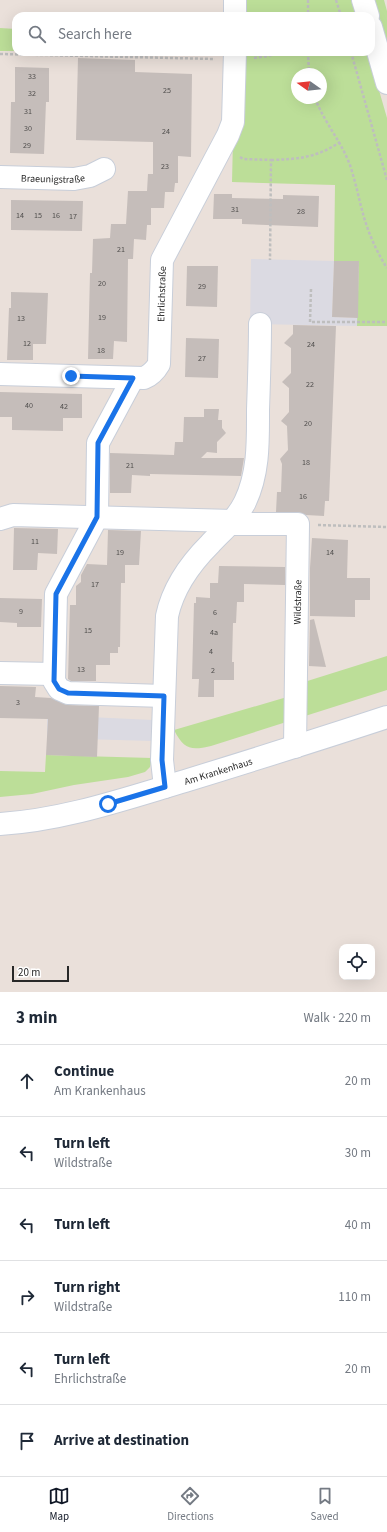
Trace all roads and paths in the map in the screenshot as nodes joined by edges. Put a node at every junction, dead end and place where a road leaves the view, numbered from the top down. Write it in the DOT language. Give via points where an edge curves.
graph roads {
  1 [pos="235,0"];
  2 [pos="308,0"];
  3 [pos="336,0"];
  4 [pos="364,0"];
  5 [pos="235,12"];
  6 [pos="308,12"];
  7 [pos="340,12"];
  8 [pos="367,12"];
  9 [pos="375,41"];
  10 [pos="0,54"];
  11 [pos="12,54"];
  12 [pos="234,56"];
  13 [pos="266,56"];
  14 [pos="308,56"];
  15 [pos="352,56"];
  16 [pos="309,68"];
  17 [pos="387,83"];
  18 [pos="317,104"];
  19 [pos="340,142"];
  20 [pos="222,146"];
  21 [pos="271,160"];
  22 [pos="104,169"];
  23 [pos="0,177"];
  24 [pos="387,180"];
  25 [pos="270,260"];
  26 [pos="387,268"];
  27 [pos="311,289"];
  28 [pos="387,322"];
  29 [pos="260,324"];
  30 [pos="0,374"];
  31 [pos="133,378"];
  32 [pos="97,517"];
  33 [pos="0,519"];
  34 [pos="232,522"];
  35 [pos="298,524"];
  36 [pos="387,527"];
  37 [pos="0,673"];
  38 [pos="54,674"];
  39 [pos="164,696"];
  40 [pos="387,717"];
  41 [pos="295,747"];
  42 [pos="165,787"];
  43 [pos="0,824"];
  1 -- 5 [label="street"];
  2 -- 6 [label="path"];
  3 -- 7 [label="path"];
  4 -- 8 [label="street"];
  9 -- 17 [label="street"];
  10 -- 11 [label="path"];
  12 -- 13 [label="path"];
  12 -- 20 [label="street, Ehrlichstraße" via="233,122"];
  14 -- 16 [label="path"];
  15 -- 24 [label="path"];
  18 -- 19 [label="path"];
  19 -- 21 [label="path" via="310,157"];
  19 -- 26 [label="path" via="350,166 368,231"];
  20 -- 21 [label="path" via="243,159"];
  20 -- 31 [label="street, Ehrlichstraße" via="162,260 159,364 149,376"];
  21 -- 25 [label="path"];
  22 -- 23 [label="street, Braeunigstraße" via="90,176 74,179"];
  27 -- 28 [label="path" via="310,322"];
  29 -- 34 [label="street" via="255,470 244,504"];
  30 -- 31 [label="street, Ehrlichstraße"];
  31 -- 32 [label="street" via="98,443"];
  32 -- 33 [label="street" via="13,515"];
  32 -- 34 [label="street"];
  32 -- 38 [label="street" via="56,594"];
  34 -- 35 [label="street"];
  34 -- 39 [label="street" via="209,545 175,588 167,616"];
  35 -- 36 [label="path"];
  35 -- 41 [label="street, Wildstraße"];
  37 -- 38 [label="street"];
  38 -- 39 [label="street" via="56,686 68,693"];
  39 -- 42 [label="street" via="162,760"];
  40 -- 41 [label="street, Am Krankenhaus"];
  41 -- 42 [label="street, Am Krankenhaus"];
  42 -- 43 [label="street, Am Krankenhaus" via="58,817"];
}
